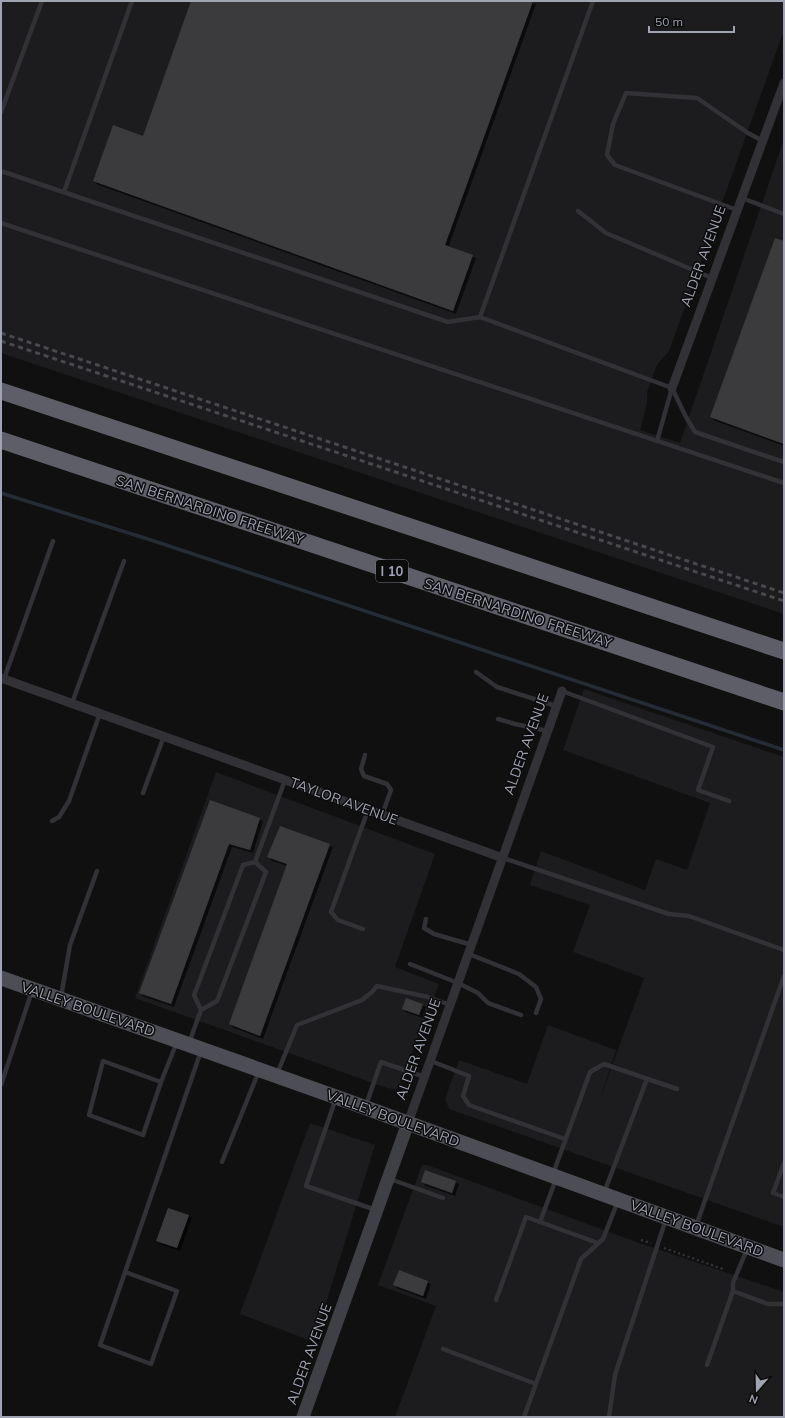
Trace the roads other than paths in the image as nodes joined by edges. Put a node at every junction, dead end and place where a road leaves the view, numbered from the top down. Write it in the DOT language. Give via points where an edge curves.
graph roads {
  1 [pos="42,1"];
  2 [pos="132,1"];
  3 [pos="593,1"];
  4 [pos="784,83"];
  5 [pos="1,112"];
  6 [pos="763,141"];
  7 [pos="1,171"];
  8 [pos="64,192"];
  9 [pos="742,198"];
  10 [pos="578,210"];
  11 [pos="737,210"];
  12 [pos="784,214"];
  13 [pos="1,223"];
  14 [pos="712,278"];
  15 [pos="480,317"];
  16 [pos="672,388"];
  17 [pos="1,391"];
  18 [pos="1,440"];
  19 [pos="657,441"];
  20 [pos="784,462"];
  21 [pos="784,483"];
  22 [pos="53,541"];
  23 [pos="124,561"];
  24 [pos="784,651"];
  25 [pos="476,672"];
  26 [pos="2,678"];
  27 [pos="562,691"];
  28 [pos="784,702"];
  29 [pos="72,703"];
  30 [pos="556,706"];
  31 [pos="100,713"];
  32 [pos="498,719"];
  33 [pos="548,732"];
  34 [pos="164,736"];
  35 [pos="365,756"];
  36 [pos="285,780"];
  37 [pos="143,793"];
  38 [pos="729,802"];
  39 [pos="368,810"];
  40 [pos="382,815"];
  41 [pos="52,821"];
  42 [pos="503,858"];
  43 [pos="255,862"];
  44 [pos="97,871"];
  45 [pos="426,919"];
  46 [pos="363,929"];
  47 [pos="472,945"];
  48 [pos="784,950"];
  49 [pos="469,954"];
  50 [pos="410,964"];
  51 [pos="784,976"];
  52 [pos="1,978"];
  53 [pos="458,983"];
  54 [pos="32,989"];
  55 [pos="60,999"];
  56 [pos="450,1005"];
  57 [pos="200,1010"];
  58 [pos="536,1013"];
  59 [pos="521,1015"];
  60 [pos="189,1045"];
  61 [pos="431,1061"];
  62 [pos="259,1070"];
  63 [pos="276,1076"];
  64 [pos="425,1076"];
  65 [pos="647,1079"];
  66 [pos="161,1082"];
  67 [pos="1,1085"];
  68 [pos="677,1089"];
  69 [pos="336,1097"];
  70 [pos="365,1108"];
  71 [pos="408,1123"];
  72 [pos="565,1139"];
  73 [pos="222,1162"];
  74 [pos="784,1163"];
  75 [pos="554,1177"];
  76 [pos="389,1178"];
  77 [pos="603,1194"];
  78 [pos="784,1197"];
  79 [pos="443,1198"];
  80 [pos="618,1200"];
  81 [pos="377,1210"];
  82 [pos="667,1217"];
  83 [pos="540,1222"];
  84 [pos="695,1228"];
  85 [pos="598,1243"];
  86 [pos="748,1247"];
  87 [pos="784,1260"];
  88 [pos="125,1272"];
  89 [pos="733,1291"];
  90 [pos="496,1300"];
  91 [pos="784,1304"];
  92 [pos="443,1349"];
  93 [pos="706,1365"];
  94 [pos="536,1384"];
  95 [pos="303,1417"];
  96 [pos="524,1417"];
  97 [pos="609,1417"];
  1 -- 5 [label="lane"];
  2 -- 8 [label="lane"];
  3 -- 15 [label="lane"];
  4 -- 6 [label="street, ALDER AVENUE"];
  6 -- 9 [label="street, ALDER AVENUE"];
  6 -- 11 [label="lane" via="697,98 626,93 613,124 606,155 615,165"];
  7 -- 8 [label="lane"];
  8 -- 15 [label="lane" via="448,322"];
  9 -- 11 [label="street, ALDER AVENUE"];
  9 -- 12 [label="lane"];
  10 -- 14 [label="lane" via="606,233"];
  11 -- 14 [label="street, ALDER AVENUE"];
  13 -- 19 [label="lane"];
  14 -- 16 [label="street, ALDER AVENUE"];
  15 -- 16 [label="lane"];
  16 -- 19 [label="lane, ALDER AVENUE"];
  16 -- 20 [label="lane" via="695,432"];
  17 -- 24 [label="highway"];
  18 -- 28 [label="highway, SAN BERNARDINO FREEWAY / I 10"];
  19 -- 21 [label="lane"];
  22 -- 26 [label="lane"];
  23 -- 29 [label="lane"];
  25 -- 30 [label="lane" via="497,687"];
  26 -- 29 [label="street, TAYLOR AVENUE"];
  27 -- 30 [label="street, ALDER AVENUE"];
  27 -- 38 [label="lane" via="713,747 698,790"];
  29 -- 31 [label="street, TAYLOR AVENUE"];
  30 -- 33 [label="street, ALDER AVENUE"];
  31 -- 34 [label="street, TAYLOR AVENUE"];
  31 -- 41 [label="lane" via="69,801 59,818"];
  32 -- 33 [label="lane"];
  33 -- 42 [label="street, ALDER AVENUE"];
  34 -- 36 [label="street, TAYLOR AVENUE"];
  34 -- 37 [label="lane"];
  35 -- 40 [label="lane" via="361,769 364,776 387,784 391,790"];
  36 -- 39 [label="street, TAYLOR AVENUE"];
  36 -- 43 [label="lane"];
  39 -- 40 [label="street, TAYLOR AVENUE"];
  39 -- 46 [label="lane" via="331,912 338,920"];
  40 -- 42 [label="street, TAYLOR AVENUE"];
  42 -- 47 [label="street, ALDER AVENUE"];
  42 -- 48 [label="lane, TAYLOR AVENUE" via="669,914 689,916"];
  43 -- 57 [label="lane" via="243,865 200,978 194,995"];
  43 -- 57 [label="lane" via="266,872 217,1001"];
  44 -- 55 [label="lane" via="70,945"];
  45 -- 47 [label="lane" via="424,928 434,934"];
  47 -- 49 [label="street, ALDER AVENUE"];
  49 -- 53 [label="street, ALDER AVENUE"];
  49 -- 58 [label="lane" via="519,974 536,987 541,998"];
  50 -- 53 [label="lane"];
  51 -- 84 [label="lane"];
  52 -- 54 [label="main road, VALLEY BOULEVARD"];
  53 -- 56 [label="street, ALDER AVENUE"];
  53 -- 59 [label="lane" via="478,993 488,1003"];
  54 -- 55 [label="main road, VALLEY BOULEVARD"];
  54 -- 67 [label="lane"];
  55 -- 60 [label="main road, VALLEY BOULEVARD"];
  56 -- 61 [label="street, ALDER AVENUE"];
  56 -- 63 [label="lane" via="377,986 362,1000 297,1025"];
  57 -- 60 [label="lane"];
  60 -- 62 [label="main road, VALLEY BOULEVARD"];
  60 -- 66 [label="lane"];
  60 -- 88 [label="lane"];
  61 -- 64 [label="street, ALDER AVENUE"];
  61 -- 72 [label="lane" via="469,1076 463,1096 469,1105"];
  62 -- 63 [label="main road, VALLEY BOULEVARD"];
  62 -- 73 [label="lane"];
  63 -- 69 [label="main road, VALLEY BOULEVARD"];
  64 -- 70 [label="lane" via="381,1062"];
  64 -- 71 [label="street, ALDER AVENUE"];
  65 -- 68 [label="lane"];
  65 -- 72 [label="lane" via="604,1064 590,1072"];
  65 -- 77 [label="lane"];
  66 -- 66 [label="lane" via="103,1061 89,1115 144,1135"];
  69 -- 70 [label="main road, VALLEY BOULEVARD"];
  69 -- 81 [label="lane" via="306,1186"];
  70 -- 71 [label="main road, VALLEY BOULEVARD"];
  71 -- 75 [label="main road, VALLEY BOULEVARD"];
  71 -- 76 [label="main road, ALDER AVENUE"];
  72 -- 75 [label="lane"];
  74 -- 78 [label="lane" via="773,1194"];
  75 -- 77 [label="main road, VALLEY BOULEVARD"];
  75 -- 83 [label="lane"];
  76 -- 79 [label="lane"];
  76 -- 81 [label="main road, ALDER AVENUE"];
  77 -- 80 [label="main road, VALLEY BOULEVARD"];
  80 -- 82 [label="main road, VALLEY BOULEVARD"];
  80 -- 85 [label="lane" via="603,1239"];
  81 -- 95 [label="main road, ALDER AVENUE"];
  82 -- 84 [label="main road, VALLEY BOULEVARD"];
  82 -- 97 [label="lane" via="615,1375"];
  83 -- 85 [label="lane"];
  83 -- 90 [label="lane" via="526,1217"];
  84 -- 86 [label="main road, VALLEY BOULEVARD"];
  85 -- 94 [label="lane" via="581,1259"];
  86 -- 87 [label="main road, VALLEY BOULEVARD"];
  86 -- 89 [label="lane" via="733,1283"];
  88 -- 88 [label="lane" via="100,1345 150,1364 177,1291"];
  89 -- 91 [label="lane" via="768,1304"];
  89 -- 93 [label="lane"];
  92 -- 94 [label="lane"];
  94 -- 96 [label="lane"];
}
